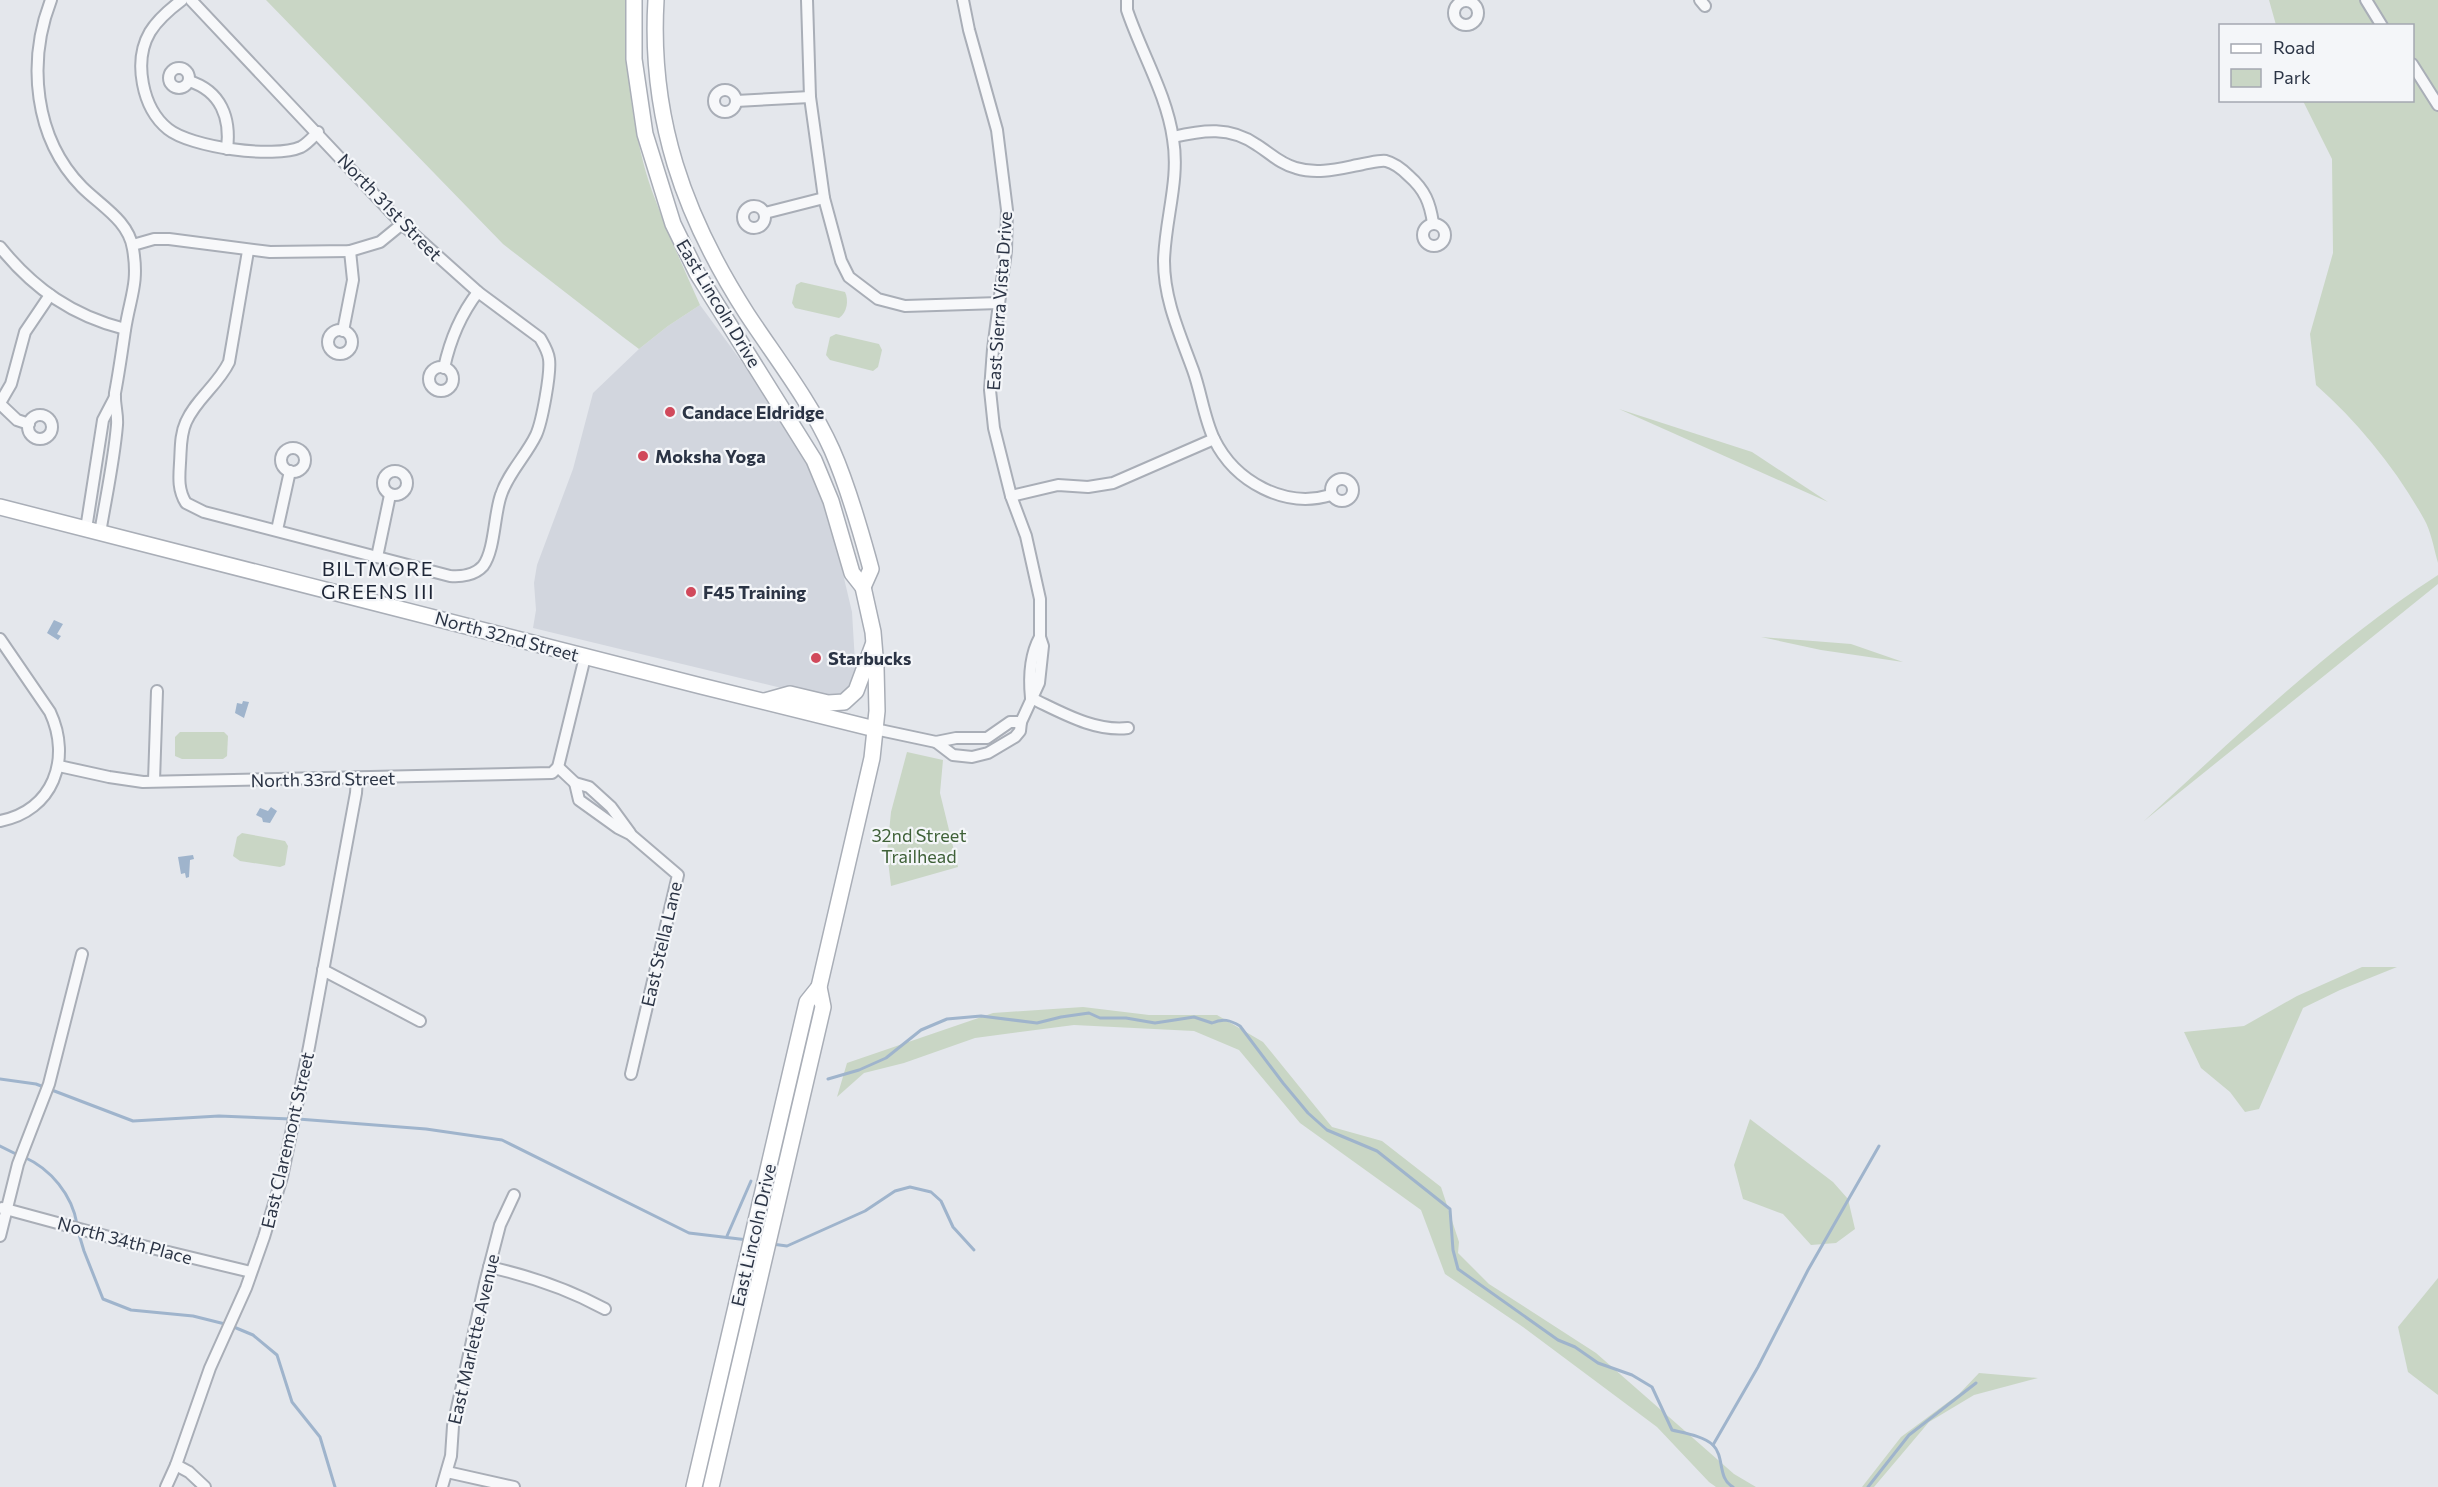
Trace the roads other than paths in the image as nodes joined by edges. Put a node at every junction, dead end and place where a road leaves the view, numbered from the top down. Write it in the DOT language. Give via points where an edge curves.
graph roads {
  1 [pos="51,0"];
  2 [pos="182,0"];
  3 [pos="191,0"];
  4 [pos="634,0"];
  5 [pos="656,0"];
  6 [pos="807,0"];
  7 [pos="963,0"];
  8 [pos="1127,0"];
  9 [pos="2366,0"];
  10 [pos="2381,24"];
  11 [pos="2414,67"];
  12 [pos="189,81"];
  13 [pos="810,97"];
  14 [pos="736,101"];
  15 [pos="2438,105"];
  16 [pos="318,132"];
  17 [pos="1173,137"];
  18 [pos="227,149"];
  19 [pos="824,198"];
  20 [pos="765,213"];
  21 [pos="1433,223"];
  22 [pos="402,224"];
  23 [pos="133,245"];
  24 [pos="0,247"];
  25 [pos="248,251"];
  26 [pos="350,251"];
  27 [pos="478,292"];
  28 [pos="50,295"];
  29 [pos="999,303"];
  30 [pos="125,329"];
  31 [pos="343,331"];
  32 [pos="444,368"];
  33 [pos="0,404"];
  34 [pos="29,424"];
  35 [pos="1214,439"];
  36 [pos="290,471"];
  37 [pos="390,495"];
  38 [pos="1331,495"];
  39 [pos="1011,496"];
  40 [pos="0,507"];
  41 [pos="277,530"];
  42 [pos="93,531"];
  43 [pos="377,557"];
  44 [pos="863,587"];
  45 [pos="0,639"];
  46 [pos="874,643"];
  47 [pos="585,657"];
  48 [pos="157,691"];
  49 [pos="1031,698"];
  50 [pos="762,701"];
  51 [pos="1021,722"];
  52 [pos="1128,728"];
  53 [pos="875,729"];
  54 [pos="995,734"];
  55 [pos="936,742"];
  56 [pos="1002,746"];
  57 [pos="59,766"];
  58 [pos="558,767"];
  59 [pos="357,778"];
  60 [pos="154,781"];
  61 [pos="0,821"];
  62 [pos="82,954"];
  63 [pos="323,970"];
  64 [pos="420,1021"];
  65 [pos="631,1074"];
  66 [pos="514,1195"];
  67 [pos="3,1208"];
  68 [pos="764,1222"];
  69 [pos="0,1236"];
  70 [pos="489,1267"];
  71 [pos="251,1272"];
  72 [pos="605,1309"];
  73 [pos="176,1465"];
  74 [pos="447,1472"];
  75 [pos="166,1487"];
  76 [pos="204,1487"];
  77 [pos="442,1487"];
  78 [pos="514,1487"];
  79 [pos="694,1487"];
  80 [pos="711,1487"];
  1 -- 23 [label="street" via="37,64 38,101 62,161 81,186 115,216"];
  2 -- 18 [label="street" via="149,33 141,77 150,105 166,128 197,142"];
  3 -- 16 [label="street, North 31st Street"];
  4 -- 44 [label="main road, East Lincoln Drive" via="634,58 642,113 673,224 697,273 814,460 831,501 852,573"];
  5 -- 44 [label="main road, East Lincoln Drive" via="656,69 672,161 694,219 728,284 832,450 871,569"];
  6 -- 13 [label="street"];
  7 -- 29 [label="street, East Sierra Vista Drive" via="1001,150 1007,210"];
  8 -- 17 [label="street" via="1127,10 1156,78"];
  9 -- 10 [label="street"];
  11 -- 15 [label="street"];
  12 -- 18 [label="street" via="211,92 219,101 229,134"];
  13 -- 14 [label="street"];
  13 -- 19 [label="street"];
  16 -- 18 [label="street" via="302,147 287,151"];
  16 -- 22 [label="street, North 31st Street"];
  17 -- 21 [label="street" via="1217,129 1255,143 1278,161 1311,171 1387,161 1422,187"];
  17 -- 35 [label="street" via="1176,173 1164,260 1167,294"];
  19 -- 20 [label="street"];
  19 -- 29 [label="street" via="849,277 878,299 905,306"];
  22 -- 26 [label="street" via="380,243"];
  22 -- 27 [label="street, North 31st Street"];
  23 -- 25 [label="street" via="169,239"];
  23 -- 30 [label="street" via="136,281"];
  24 -- 28 [label="street" via="19,270"];
  25 -- 26 [label="street"];
  25 -- 41 [label="street" via="229,362 185,422 179,485 186,503 204,512"];
  26 -- 31 [label="street" via="353,280"];
  27 -- 32 [label="street" via="456,329"];
  27 -- 43 [label="street, North 31st Street" via="540,338 545,346 549,378 537,434 501,493 489,552 484,565 474,573 460,577"];
  28 -- 30 [label="street" via="86,317"];
  28 -- 33 [label="street" via="25,332 11,384"];
  29 -- 39 [label="street, East Sierra Vista Drive" via="990,390 994,428"];
  30 -- 42 [label="street" via="115,397 117,423"];
  33 -- 34 [label="street" via="17,420"];
  35 -- 38 [label="street" via="1229,462 1263,489 1296,499"];
  35 -- 39 [label="street" via="1113,483 1089,487 1058,485"];
  36 -- 41 [label="street"];
  37 -- 43 [label="street"];
  39 -- 49 [label="street, East Sierra Vista Drive" via="1026,537 1040,599 1040,637 1029,681"];
  40 -- 42 [label="main road, North 32nd Street"];
  41 -- 43 [label="street"];
  42 -- 47 [label="main road, North 32nd Street"];
  44 -- 46 [label="main road, East Lincoln Drive"];
  45 -- 57 [label="street" via="56,724"];
  46 -- 50 [label="main road" via="854,696 844,702 828,703 790,694"];
  46 -- 53 [label="main road, East Lincoln Drive"];
  47 -- 50 [label="main road, North 32nd Street"];
  47 -- 58 [label="street"];
  48 -- 60 [label="street"];
  49 -- 51 [label="street, East Sierra Vista Drive"];
  49 -- 52 [label="street" via="1083,721"];
  50 -- 53 [label="main road, North 32nd Street"];
  51 -- 54 [label="street, East Sierra Vista Drive" via="1010,722"];
  51 -- 56 [label="street, East Sierra Vista Drive" via="1020,731"];
  53 -- 55 [label="street, East Sierra Vista Drive"];
  53 -- 68 [label="main road, East Lincoln Drive" via="864,795 819,987 807,1002"];
  54 -- 55 [label="street, East Sierra Vista Drive"];
  54 -- 56 [label="street"];
  55 -- 56 [label="street, East Sierra Vista Drive" via="953,755 972,757"];
  57 -- 60 [label="street, North 33rd Street" via="127,780"];
  57 -- 61 [label="street" via="38,802 26,812"];
  58 -- 59 [label="street, North 33rd Street" via="544,774"];
  58 -- 65 [label="street, East Stella Lane" via="575,783 579,800 630,834 678,875"];
  59 -- 60 [label="street, North 33rd Street"];
  59 -- 63 [label="street, East Claremont Street"];
  62 -- 67 [label="street" via="49,1084"];
  63 -- 64 [label="street"];
  63 -- 71 [label="street, East Claremont Street" via="282,1177"];
  66 -- 70 [label="street, East Marlette Avenue" via="500,1225"];
  67 -- 69 [label="street"];
  67 -- 71 [label="street, North 34th Place"];
  68 -- 79 [label="main road, East Lincoln Drive" via="749,1250"];
  68 -- 80 [label="main road, East Lincoln Drive" via="765,1254"];
  70 -- 72 [label="street" via="550,1283"];
  70 -- 74 [label="street, East Marlette Avenue" via="453,1426"];
  71 -- 73 [label="street, East Claremont Street" via="210,1368"];
  73 -- 75 [label="street, East Claremont Street"];
  73 -- 76 [label="street"];
  74 -- 77 [label="street, East Marlette Avenue"];
  74 -- 78 [label="street"];
}
